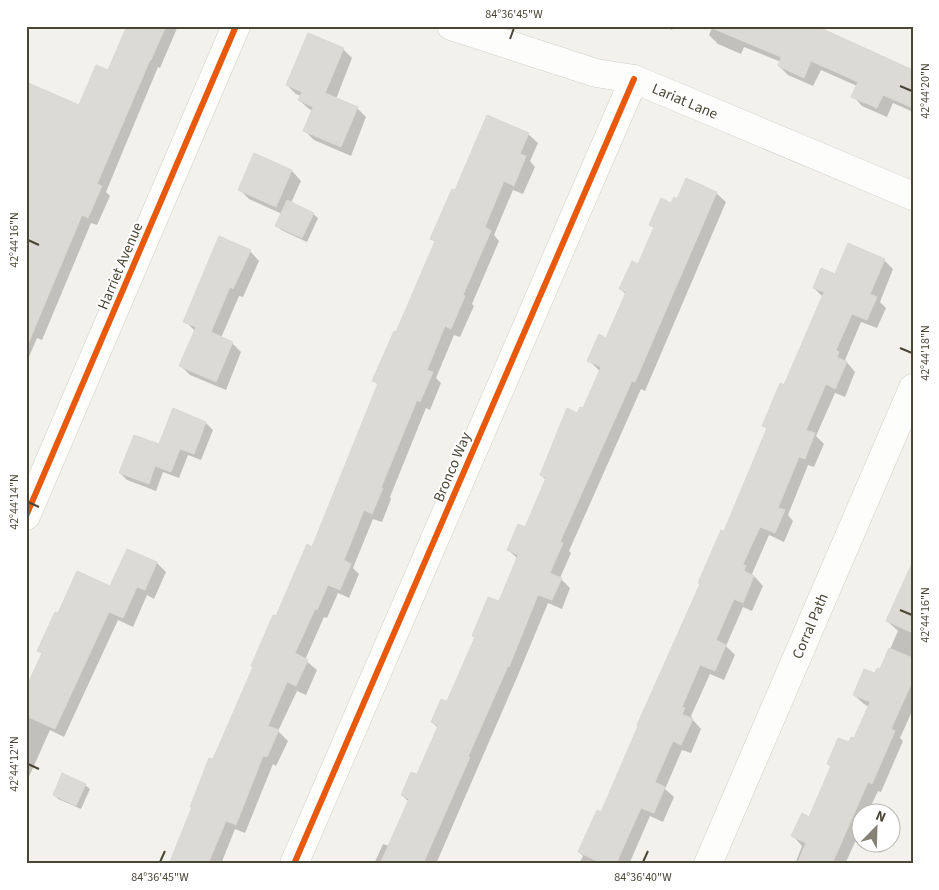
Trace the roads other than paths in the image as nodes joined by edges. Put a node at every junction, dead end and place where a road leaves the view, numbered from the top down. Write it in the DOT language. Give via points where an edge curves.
graph roads {
  1 [pos="236,26"];
  2 [pos="451,26"];
  3 [pos="634,79"];
  4 [pos="913,196"];
  5 [pos="913,388"];
  6 [pos="26,516"];
  7 [pos="294,864"];
  8 [pos="708,864"];
  1 -- 6 [label="street, Harriet Avenue"];
  2 -- 3 [label="street, Lariat Lane" via="596,73"];
  3 -- 4 [label="street, Lariat Lane"];
  3 -- 7 [label="street, Bronco Way"];
  5 -- 8 [label="street, Corral Path"];
}
